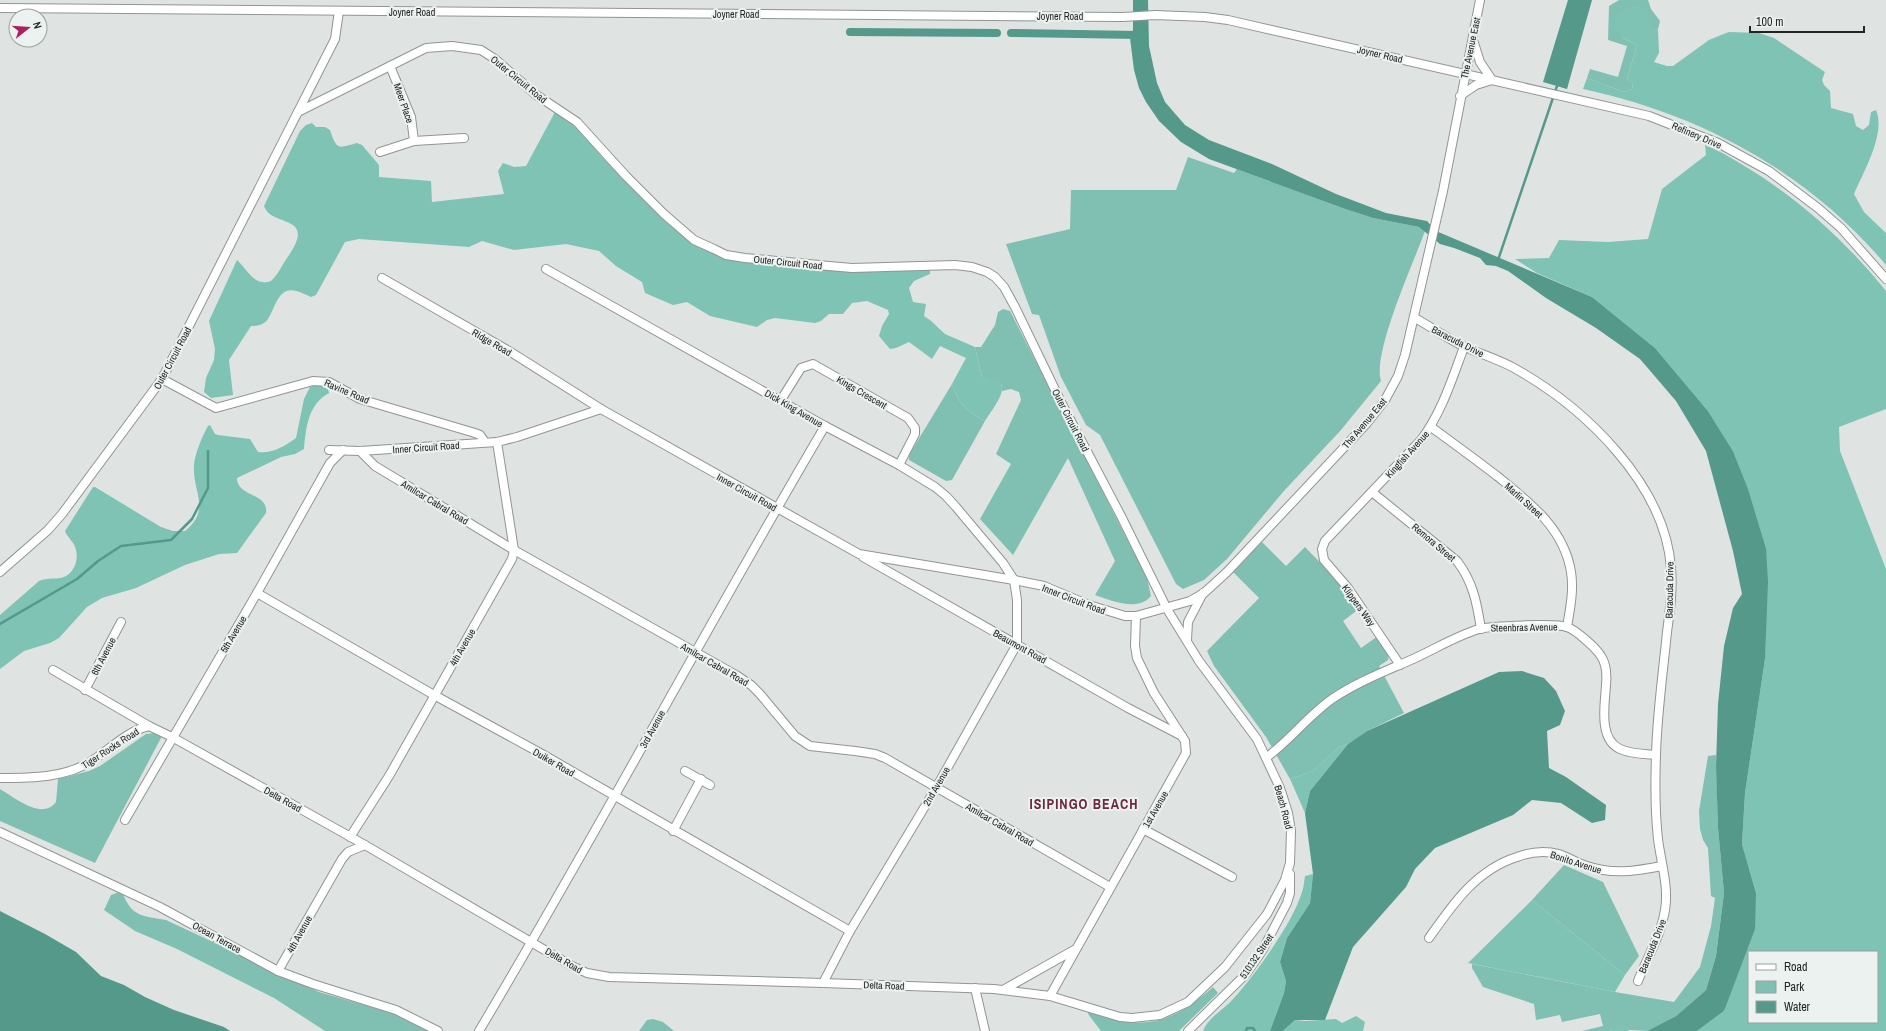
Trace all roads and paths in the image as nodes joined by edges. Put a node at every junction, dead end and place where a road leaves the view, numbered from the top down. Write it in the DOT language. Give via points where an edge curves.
graph roads {
  1 [pos="1480,0"];
  2 [pos="0,8"];
  3 [pos="339,11"];
  4 [pos="1472,38"];
  5 [pos="390,66"];
  6 [pos="1465,74"];
  7 [pos="1492,80"];
  8 [pos="1460,96"];
  9 [pos="298,112"];
  10 [pos="464,138"];
  11 [pos="414,141"];
  12 [pos="380,152"];
  13 [pos="546,269"];
  14 [pos="382,278"];
  15 [pos="1886,279"];
  16 [pos="1415,318"];
  17 [pos="1464,346"];
  18 [pos="162,379"];
  19 [pos="781,400"];
  20 [pos="601,409"];
  21 [pos="825,426"];
  22 [pos="1431,427"];
  23 [pos="485,442"];
  24 [pos="497,442"];
  25 [pos="329,450"];
  26 [pos="343,450"];
  27 [pos="360,451"];
  28 [pos="899,465"];
  29 [pos="1372,492"];
  30 [pos="776,508"];
  31 [pos="1323,544"];
  32 [pos="514,550"];
  33 [pos="859,554"];
  34 [pos="0,572"];
  35 [pos="1014,580"];
  36 [pos="257,593"];
  37 [pos="1204,593"];
  38 [pos="1167,608"];
  39 [pos="1136,616"];
  40 [pos="121,622"];
  41 [pos="1567,627"];
  42 [pos="1481,629"];
  43 [pos="1187,641"];
  44 [pos="1017,644"];
  45 [pos="695,653"];
  46 [pos="1400,665"];
  47 [pos="54,670"];
  48 [pos="85,690"];
  49 [pos="434,696"];
  50 [pos="149,726"];
  51 [pos="1182,736"];
  52 [pos="172,737"];
  53 [pos="1656,755"];
  54 [pos="1267,757"];
  55 [pos="685,771"];
  56 [pos="0,778"];
  57 [pos="700,779"];
  58 [pos="710,785"];
  59 [pos="936,788"];
  60 [pos="614,797"];
  61 [pos="125,820"];
  62 [pos="1143,829"];
  63 [pos="673,831"];
  64 [pos="0,832"];
  65 [pos="350,837"];
  66 [pos="365,845"];
  67 [pos="1290,863"];
  68 [pos="1662,866"];
  69 [pos="1232,877"];
  70 [pos="1110,887"];
  71 [pos="850,931"];
  72 [pos="1429,938"];
  73 [pos="533,941"];
  74 [pos="1075,950"];
  75 [pos="278,971"];
  76 [pos="1638,981"];
  77 [pos="823,983"];
  78 [pos="976,988"];
  79 [pos="1003,990"];
  80 [pos="1050,996"];
  81 [pos="1188,1002"];
  82 [pos="438,1031"];
  83 [pos="479,1031"];
  84 [pos="985,1031"];
  85 [pos="1188,1031"];
  1 -- 4 [label="street, The Avenue East"];
  2 -- 3 [label="street, Joyner Road"];
  3 -- 6 [label="street, Joyner Road" via="1205,17"];
  3 -- 9 [label="street, Outer Circuit Road" via="335,39"];
  4 -- 6 [label="street, The Avenue East"];
  4 -- 7 [label="street" via="1480,62"];
  5 -- 9 [label="street, Outer Circuit Road"];
  5 -- 11 [label="street, Meer Place" via="411,116"];
  5 -- 38 [label="street, Outer Circuit Road" via="426,48 452,46 481,50 535,94 577,122 626,176 682,230 694,240 726,255 852,268 955,265 972,267 991,274 1004,287 1015,306 1061,402"];
  6 -- 7 [label="street, Refinery Drive"];
  6 -- 8 [label="street, The Avenue East"];
  7 -- 8 [label="street, The Avenue East" via="1476,85"];
  7 -- 15 [label="street, Refinery Drive" via="1649,116 1718,143 1769,172 1818,208 1840,228"];
  8 -- 16 [label="street, The Avenue East" via="1443,191"];
  9 -- 18 [label="street, Outer Circuit Road"];
  10 -- 11 [label="street"];
  11 -- 12 [label="street"];
  13 -- 19 [label="street, Dick King Avenue"];
  14 -- 20 [label="street, Ridge Road" via="509,351"];
  16 -- 17 [label="street, Baracuda Drive"];
  16 -- 37 [label="street, The Avenue East" via="1398,376 1385,400 1227,572"];
  17 -- 22 [label="street, Kingfish Avenue"];
  17 -- 53 [label="street, Baracuda Drive" via="1501,361 1535,380 1579,415 1638,477 1658,516 1669,552 1671,600"];
  18 -- 23 [label="street, Ravine Road" via="216,408 324,380 360,398 475,433"];
  18 -- 34 [label="street, Outer Circuit Road" via="62,514 48,530"];
  19 -- 21 [label="street, Dick King Avenue"];
  19 -- 28 [label="street, Kings Crescent" via="801,368 813,364 908,418 913,424 915,434"];
  20 -- 24 [label="street, Inner Circuit Road" via="517,438"];
  20 -- 30 [label="street, Inner Circuit Road"];
  21 -- 28 [label="street, Dick King Avenue"];
  21 -- 30 [label="street, 3rd Avenue"];
  22 -- 29 [label="street, Kingfish Avenue"];
  22 -- 41 [label="street, Marlin Street" via="1534,506 1553,528 1566,552 1571,573"];
  23 -- 24 [label="street, Inner Circuit Road"];
  23 -- 27 [label="street, Inner Circuit Road"];
  24 -- 32 [label="street, 4th Avenue"];
  25 -- 26 [label="street, Inner Circuit Road"];
  26 -- 27 [label="street, Inner Circuit Road"];
  26 -- 36 [label="street, 5th Avenue" via="330,463"];
  27 -- 32 [label="street, Amilcar Cabral Road" via="374,466"];
  28 -- 35 [label="street, Dick King Avenue" via="946,496 1003,563"];
  29 -- 31 [label="street, Kingfish Avenue"];
  29 -- 42 [label="street, Remora Street" via="1457,561 1467,574 1474,590"];
  30 -- 33 [label="street, Inner Circuit Road"];
  30 -- 45 [label="street, 3rd Avenue"];
  31 -- 46 [label="street, Klippers Way" via="1324,560 1348,588"];
  32 -- 45 [label="street, Amilcar Cabral Road"];
  32 -- 49 [label="street, 4th Avenue" via="512,560"];
  33 -- 35 [label="street, Inner Circuit Road"];
  33 -- 44 [label="street, Beaumont Road"];
  35 -- 39 [label="street, Inner Circuit Road" via="1047,587 1112,613"];
  35 -- 44 [label="street, 2nd Avenue" via="1017,600"];
  36 -- 49 [label="street, Duiker Road"];
  36 -- 52 [label="street, 5th Avenue"];
  37 -- 38 [label="street, The Avenue East" via="1190,601"];
  37 -- 43 [label="street" via="1188,622"];
  38 -- 39 [label="street, Inner Circuit Road"];
  38 -- 43 [label="street, Beach Road"];
  39 -- 51 [label="street, 1st Avenue" via="1137,658 1146,680"];
  40 -- 48 [label="street, 6th Avenue"];
  41 -- 42 [label="street, Steenbras Avenue"];
  41 -- 53 [label="street, Steenbras Avenue" via="1597,650 1605,665 1607,672 1604,714 1606,730 1611,741 1627,751"];
  42 -- 46 [label="street, Steenbras Avenue"];
  43 -- 54 [label="street, Beach Road" via="1199,662 1257,739"];
  44 -- 51 [label="street, Beaumont Road"];
  44 -- 59 [label="street, 2nd Avenue"];
  45 -- 59 [label="street, Amilcar Cabral Road" via="751,685 802,742 810,746 875,754"];
  45 -- 60 [label="street, 3rd Avenue"];
  46 -- 54 [label="street, Steenbras Avenue" via="1331,700"];
  47 -- 48 [label="street, Delta Road"];
  48 -- 50 [label="street, Delta Road"];
  49 -- 60 [label="street, Duiker Road" via="542,754"];
  49 -- 65 [label="street, 4th Avenue" via="389,776"];
  50 -- 52 [label="street, Delta Road"];
  50 -- 56 [label="street, Tiger Rocks Road" via="137,730 78,769 40,777"];
  51 -- 62 [label="street, 1st Avenue" via="1187,749 1185,757"];
  52 -- 61 [label="street, 5th Avenue"];
  52 -- 65 [label="street, Delta Road"];
  53 -- 68 [label="street, Baracuda Drive" via="1658,837"];
  54 -- 67 [label="street, Beach Road" via="1288,813 1291,831"];
  55 -- 57 [label="street"];
  57 -- 58 [label="street"];
  57 -- 63 [label="street"];
  59 -- 70 [label="street, Amilcar Cabral Road"];
  59 -- 71 [label="street, 2nd Avenue"];
  60 -- 63 [label="street, Duiker Road"];
  60 -- 73 [label="street, 3rd Avenue"];
  62 -- 69 [label="street"];
  62 -- 70 [label="street, 1st Avenue"];
  63 -- 71 [label="street, Duiker Road"];
  64 -- 75 [label="street, Ocean Terrace" via="160,906"];
  65 -- 66 [label="street, Delta Road"];
  66 -- 73 [label="street, Delta Road"];
  66 -- 75 [label="street, 4th Avenue" via="348,852 342,859"];
  67 -- 81 [label="street, Beach Road" via="1285,880 1267,914 1225,967"];
  67 -- 85 [label="street, 510132 Street" via="1290,893 1287,903 1262,951 1246,974"];
  68 -- 72 [label="street, Bonito Avenue" via="1628,872 1610,872 1586,866 1559,854 1525,854 1494,867 1474,881 1458,898"];
  68 -- 76 [label="street, Baracuda Drive" via="1666,896 1665,913"];
  70 -- 74 [label="street, 1st Avenue"];
  71 -- 77 [label="street, 2nd Avenue"];
  73 -- 77 [label="street, Delta Road" via="586,973 602,976"];
  73 -- 83 [label="street, 3rd Avenue"];
  74 -- 79 [label="street"];
  74 -- 80 [label="street, 1st Avenue"];
  75 -- 82 [label="street, Ocean Terrace" via="396,1010"];
  77 -- 78 [label="street, Delta Road"];
  78 -- 79 [label="street, Delta Road"];
  78 -- 84 [label="street"];
  79 -- 80 [label="street, Delta Road"];
  80 -- 81 [label="street, Delta Road" via="1120,1017 1132,1018 1160,1015"];
}
